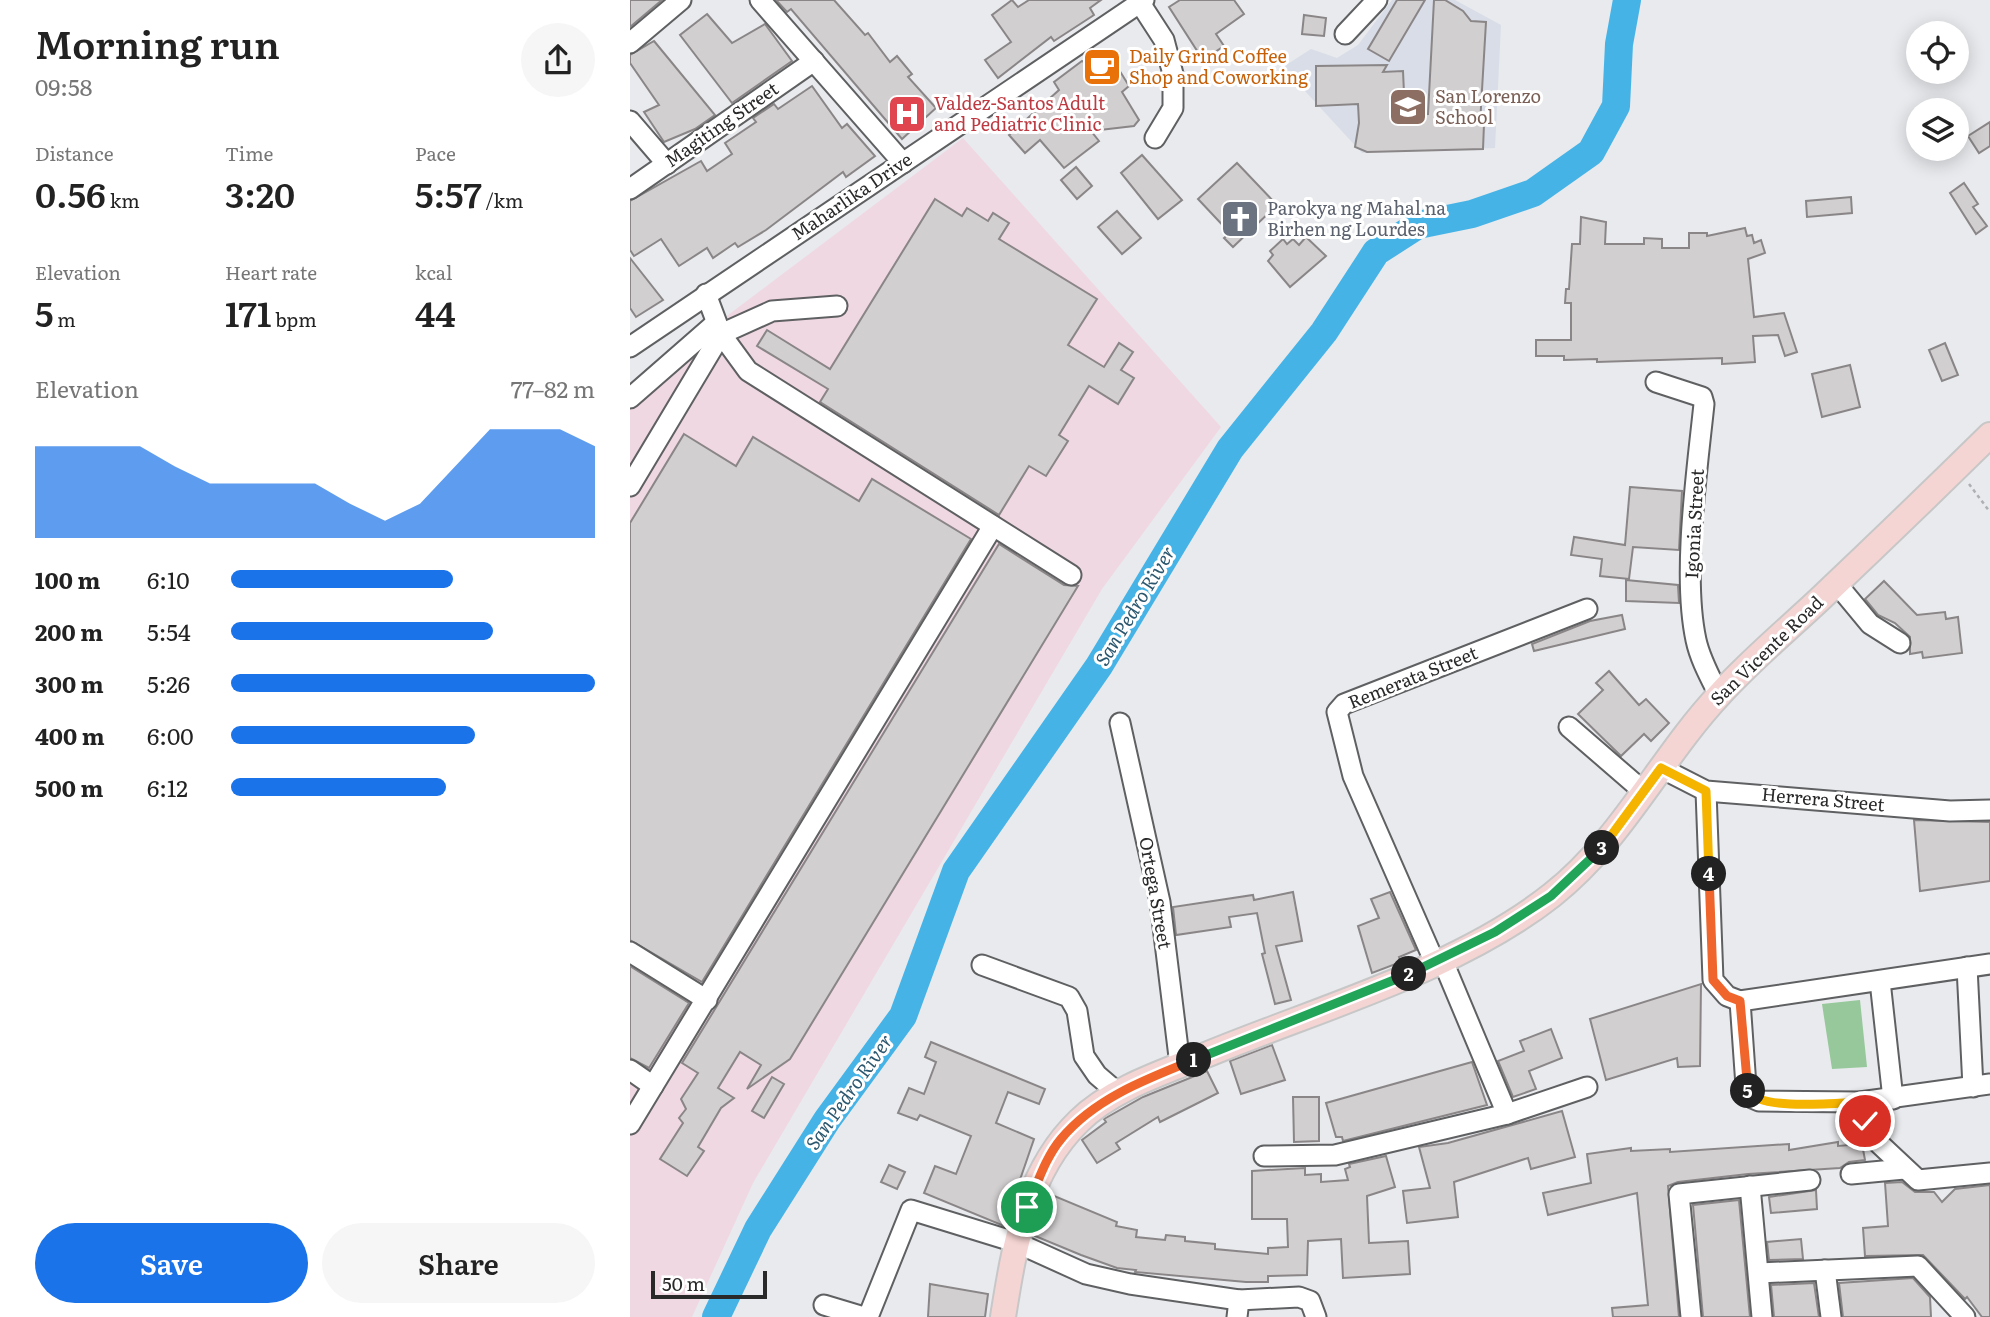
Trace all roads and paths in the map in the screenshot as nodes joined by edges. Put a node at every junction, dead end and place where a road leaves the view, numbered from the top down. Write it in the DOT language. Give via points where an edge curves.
graph roads {
  1 [pos="681,0"];
  2 [pos="760,0"];
  3 [pos="1377,0"];
  4 [pos="1142,1"];
  5 [pos="1345,34"];
  6 [pos="630,43"];
  7 [pos="814,61"];
  8 [pos="630,121"];
  9 [pos="1155,138"];
  10 [pos="903,163"];
  11 [pos="667,164"];
  12 [pos="630,189"];
  13 [pos="706,294"];
  14 [pos="837,306"];
  15 [pos="718,329"];
  16 [pos="630,347"];
  17 [pos="1656,382"];
  18 [pos="630,398"];
  19 [pos="1990,435"];
  20 [pos="1956,468"];
  21 [pos="630,486"];
  22 [pos="1990,512"];
  23 [pos="993,526"];
  24 [pos="1071,575"];
  25 [pos="1836,583"];
  26 [pos="1587,609"];
  27 [pos="1900,643"];
  28 [pos="1719,695"];
  29 [pos="1120,723"];
  30 [pos="1569,727"];
  31 [pos="1661,768"];
  32 [pos="1643,791"];
  33 [pos="1706,791"];
  34 [pos="1990,810"];
  35 [pos="630,952"];
  36 [pos="1438,961"];
  37 [pos="1990,964"];
  38 [pos="982,965"];
  39 [pos="1967,967"];
  40 [pos="1880,981"];
  41 [pos="707,1000"];
  42 [pos="1740,1001"];
  43 [pos="1180,1065"];
  44 [pos="630,1070"];
  45 [pos="653,1086"];
  46 [pos="1981,1086"];
  47 [pos="1587,1087"];
  48 [pos="1118,1093"];
  49 [pos="1893,1098"];
  50 [pos="1860,1102"];
  51 [pos="1507,1114"];
  52 [pos="630,1124"];
  53 [pos="1264,1156"];
  54 [pos="1904,1170"];
  55 [pos="1990,1172"];
  56 [pos="1852,1174"];
  57 [pos="1810,1180"];
  58 [pos="1750,1186"];
  59 [pos="1015,1242"];
  60 [pos="1825,1270"];
  61 [pos="1759,1273"];
  62 [pos="824,1306"];
  63 [pos="1238,1308"];
  64 [pos="866,1317"];
  65 [pos="1003,1317"];
  66 [pos="1316,1317"];
  67 [pos="1691,1317"];
  68 [pos="1762,1317"];
  69 [pos="1831,1317"];
  70 [pos="1965,1317"];
  1 -- 6 [label="street"];
  2 -- 7 [label="street"];
  3 -- 5 [label="street"];
  4 -- 9 [label="street" via="1164,40 1172,74 1172,108"];
  4 -- 10 [label="street, Maharlika Drive"];
  7 -- 10 [label="street"];
  7 -- 11 [label="street, Magiting Street"];
  8 -- 11 [label="street"];
  10 -- 13 [label="street, Maharlika Drive"];
  11 -- 12 [label="street, Magiting Street"];
  13 -- 15 [label="street"];
  13 -- 16 [label="street, Maharlika Drive"];
  14 -- 15 [label="street" via="772,311"];
  15 -- 18 [label="street"];
  15 -- 21 [label="street"];
  15 -- 23 [label="street" via="748,371"];
  17 -- 28 [label="street, Igonia Street" via="1694,393 1704,404 1691,601 1697,644"];
  19 -- 20 [label="main road, San Vicente Road"];
  20 -- 22 [label="path"];
  20 -- 25 [label="main road, San Vicente Road"];
  23 -- 24 [label="street"];
  23 -- 41 [label="street"];
  25 -- 27 [label="street" via="1870,624"];
  25 -- 28 [label="main road, San Vicente Road"];
  26 -- 36 [label="street, Remerata Street" via="1344,704 1337,712 1353,776"];
  28 -- 31 [label="main road, San Vicente Road"];
  29 -- 43 [label="street, Ortega Street" via="1160,902"];
  30 -- 32 [label="street"];
  31 -- 32 [label="main road, San Vicente Road"];
  31 -- 33 [label="street, Herrera Street"];
  32 -- 36 [label="main road, San Vicente Road" via="1602,848 1551,896"];
  33 -- 34 [label="street, Herrera Street" via="1950,811"];
  33 -- 42 [label="street" via="1713,980 1727,996"];
  35 -- 41 [label="street"];
  36 -- 43 [label="main road, San Vicente Road"];
  36 -- 51 [label="street"];
  37 -- 39 [label="street"];
  38 -- 48 [label="street" via="1069,997 1077,1011 1084,1056"];
  39 -- 40 [label="street"];
  39 -- 46 [label="street"];
  40 -- 42 [label="street"];
  40 -- 49 [label="street"];
  41 -- 45 [label="street"];
  42 -- 50 [label="street" via="1746,1086 1752,1098 1768,1103"];
  43 -- 48 [label="main road, San Vicente Road"];
  44 -- 45 [label="street"];
  45 -- 52 [label="street"];
  46 -- 49 [label="street"];
  47 -- 51 [label="street"];
  48 -- 59 [label="main road, San Vicente Road" via="1082,1117 1059,1141"];
  49 -- 50 [label="street"];
  50 -- 54 [label="street" via="1871,1136"];
  51 -- 53 [label="street" via="1335,1155"];
  54 -- 55 [label="street" via="1918,1180"];
  54 -- 56 [label="street"];
  57 -- 58 [label="street"];
  58 -- 61 [label="street"];
  58 -- 67 [label="street" via="1679,1194"];
  59 -- 63 [label="street" via="1086,1274"];
  59 -- 64 [label="street" via="911,1210"];
  59 -- 65 [label="main road, San Vicente Road"];
  60 -- 61 [label="street"];
  60 -- 69 [label="street"];
  60 -- 70 [label="street" via="1918,1266"];
  61 -- 68 [label="street"];
  62 -- 64 [label="street"];
  63 -- 66 [label="street" via="1307,1298"];
}
